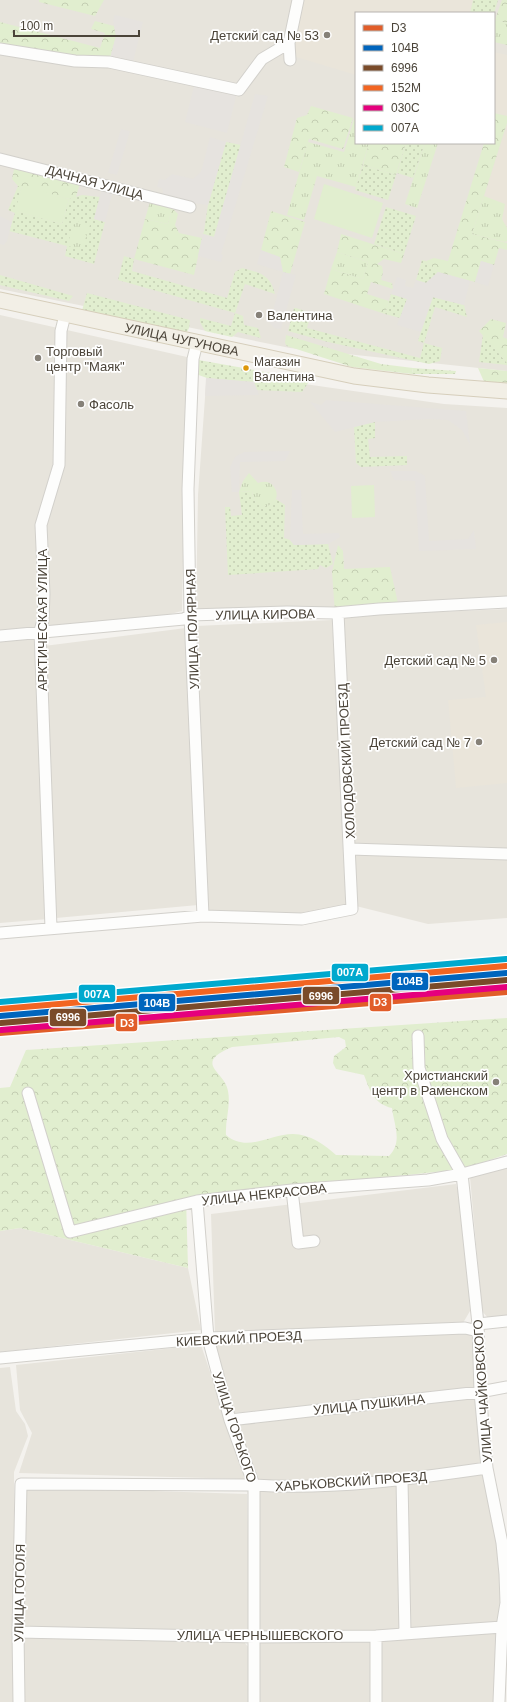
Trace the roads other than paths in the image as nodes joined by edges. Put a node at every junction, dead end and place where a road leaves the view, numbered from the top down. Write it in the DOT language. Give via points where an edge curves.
graph roads {
  1 [pos="298,0"];
  2 [pos="289,43"];
  3 [pos="0,49"];
  4 [pos="290,60"];
  5 [pos="0,159"];
  6 [pos="190,207"];
  7 [pos="0,300"];
  8 [pos="65,315"];
  9 [pos="196,343"];
  10 [pos="507,391"];
  11 [pos="507,602"];
  12 [pos="338,613"];
  13 [pos="190,615"];
  14 [pos="40,631"];
  15 [pos="0,636"];
  16 [pos="350,849"];
  17 [pos="507,854"];
  18 [pos="203,916"];
  19 [pos="51,928"];
  20 [pos="0,933"];
  21 [pos="418,1036"];
  22 [pos="28,1093"];
  23 [pos="507,1162"];
  24 [pos="462,1174"];
  25 [pos="292,1190"];
  26 [pos="197,1200"];
  27 [pos="314,1241"];
  28 [pos="507,1321"];
  29 [pos="478,1328"];
  30 [pos="208,1338"];
  31 [pos="0,1358"];
  32 [pos="507,1387"];
  33 [pos="480,1392"];
  34 [pos="230,1420"];
  35 [pos="487,1468"];
  36 [pos="402,1480"];
  37 [pos="21,1484"];
  38 [pos="254,1485"];
  39 [pos="502,1627"];
  40 [pos="18,1632"];
  41 [pos="405,1634"];
  42 [pos="376,1636"];
  43 [pos="255,1637"];
  44 [pos="19,1702"];
  45 [pos="254,1702"];
  46 [pos="376,1702"];
  47 [pos="499,1702"];
  1 -- 2 [label="street"];
  2 -- 3 [label="street" via="262,59 239,90 109,62 75,61"];
  2 -- 4 [label="street"];
  5 -- 6 [label="street, ДАЧНАЯ УЛИЦА"];
  7 -- 8 [label="main road, УЛИЦА ЧУГУНОВА"];
  8 -- 9 [label="main road, УЛИЦА ЧУГУНОВА"];
  8 -- 14 [label="street, АРКТИЧЕСКАЯ УЛИЦА" via="61,330 59,465 41,525 44,594"];
  9 -- 10 [label="main road, УЛИЦА ЧУГУНОВА" via="354,376"];
  9 -- 13 [label="street, УЛИЦА ПОЛЯРНАЯ" via="193,359 188,489"];
  11 -- 12 [label="street, УЛИЦА КИРОВА" via="379,608"];
  12 -- 13 [label="street, УЛИЦА КИРОВА"];
  12 -- 16 [label="street, ХОЛОДОВСКИЙ ПРОЕЗД"];
  13 -- 14 [label="street, УЛИЦА КИРОВА" via="184,619"];
  13 -- 18 [label="street, УЛИЦА ПОЛЯРНАЯ"];
  14 -- 15 [label="street, УЛИЦА КИРОВА"];
  14 -- 19 [label="street, АРКТИЧЕСКАЯ УЛИЦА"];
  16 -- 17 [label="street"];
  16 -- 18 [label="street, ХОЛОДОВСКИЙ ПРОЕЗД" via="352,909 302,919"];
  18 -- 19 [label="street"];
  19 -- 20 [label="street"];
  21 -- 24 [label="street" via="419,1068 442,1139"];
  22 -- 26 [label="street, УЛИЦА НЕКРАСОВА" via="70,1232"];
  23 -- 24 [label="street"];
  24 -- 25 [label="street, УЛИЦА НЕКРАСОВА" via="428,1180"];
  24 -- 29 [label="street, УЛИЦА ЧАЙКОВСКОГО"];
  25 -- 26 [label="street, УЛИЦА НЕКРАСОВА"];
  25 -- 27 [label="street" via="298,1243"];
  26 -- 30 [label="street, УЛИЦА ГОРЬКОГО"];
  28 -- 29 [label="street, КИЕВСКИЙ ПРОЕЗД"];
  29 -- 30 [label="street, КИЕВСКИЙ ПРОЕЗД"];
  29 -- 33 [label="street, УЛИЦА ЧАЙКОВСКОГО"];
  30 -- 31 [label="street, КИЕВСКИЙ ПРОЕЗД"];
  30 -- 34 [label="street, УЛИЦА ГОРЬКОГО"];
  32 -- 33 [label="street, УЛИЦА ПУШКИНА"];
  33 -- 34 [label="street, УЛИЦА ПУШКИНА"];
  33 -- 35 [label="street, УЛИЦА ЧАЙКОВСКОГО"];
  34 -- 38 [label="street, УЛИЦА ГОРЬКОГО"];
  35 -- 36 [label="street, ХАРЬКОВСКИЙ ПРОЕЗД"];
  35 -- 39 [label="street, УЛИЦА ЧАЙКОВСКОГО" via="502,1542 506,1603"];
  36 -- 38 [label="street, ХАРЬКОВСКИЙ ПРОЕЗД" via="283,1487"];
  36 -- 41 [label="street"];
  37 -- 38 [label="street, ХАРЬКОВСКИЙ ПРОЕЗД"];
  37 -- 40 [label="street, УЛИЦА ГОГОЛЯ"];
  38 -- 43 [label="street, УЛИЦА ГОРЬКОГО"];
  39 -- 41 [label="street, УЛИЦА ЧЕРНЫШЕВСКОГО"];
  39 -- 47 [label="street, УЛИЦА ЧАЙКОВСКОГО"];
  40 -- 43 [label="street, УЛИЦА ЧЕРНЫШЕВСКОГО"];
  40 -- 44 [label="street, УЛИЦА ГОГОЛЯ"];
  41 -- 42 [label="street, УЛИЦА ЧЕРНЫШЕВСКОГО"];
  42 -- 43 [label="street, УЛИЦА ЧЕРНЫШЕВСКОГО"];
  42 -- 46 [label="street"];
  43 -- 45 [label="street, УЛИЦА ГОРЬКОГО"];
}
